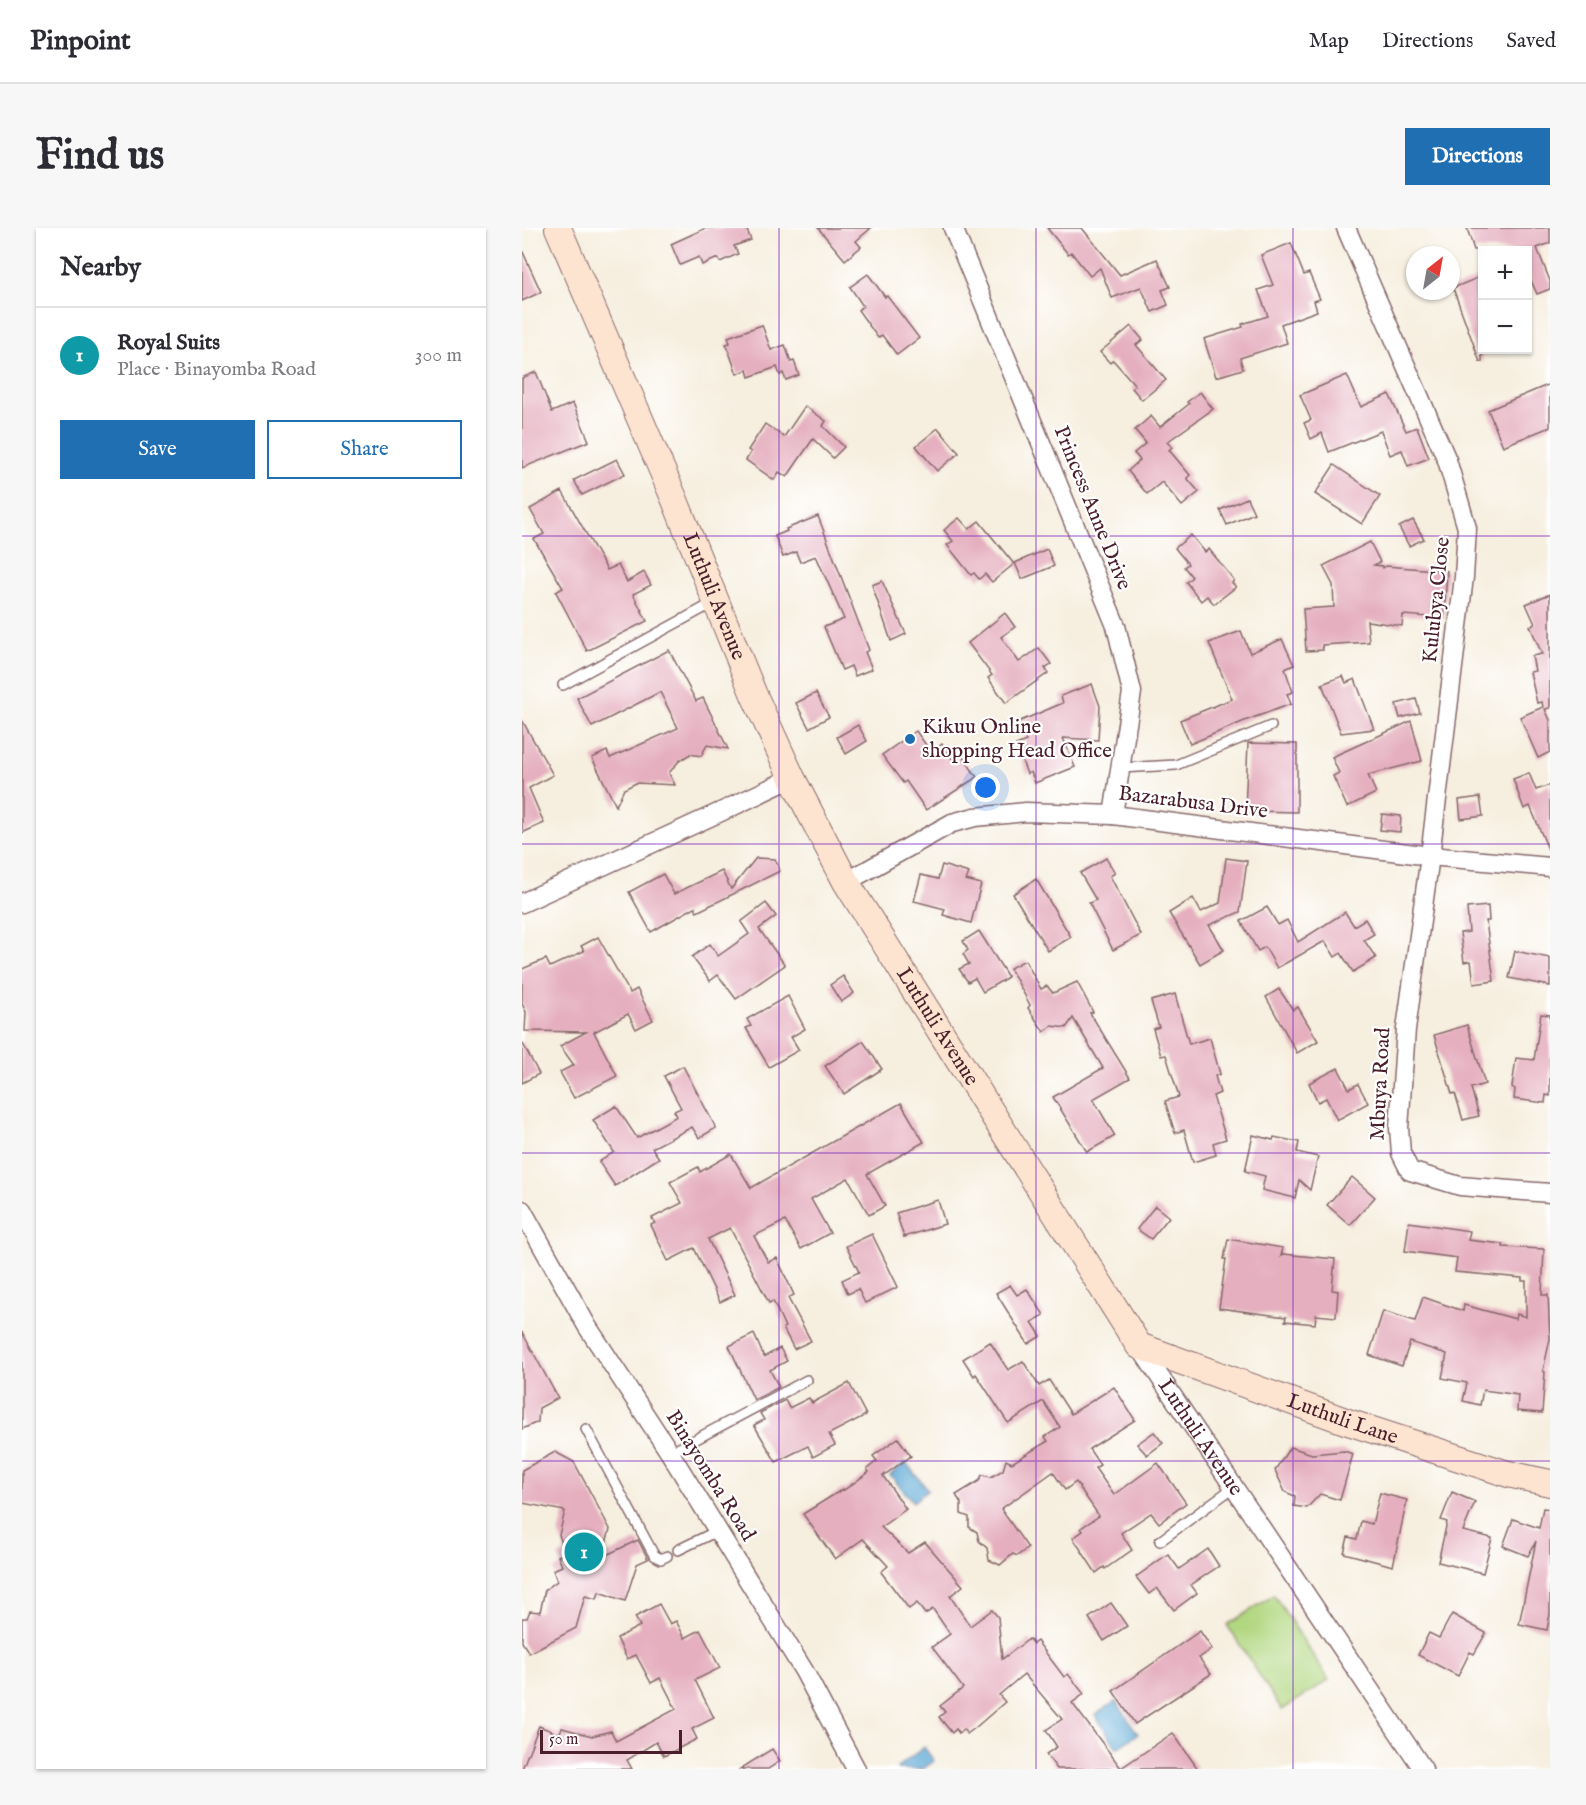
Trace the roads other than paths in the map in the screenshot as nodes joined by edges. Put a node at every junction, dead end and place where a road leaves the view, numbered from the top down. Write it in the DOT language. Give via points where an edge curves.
graph roads {
  1 [pos="558,228"];
  2 [pos="953,228"];
  3 [pos="1346,228"];
  4 [pos="715,602"];
  5 [pos="563,685"];
  6 [pos="1271,726"];
  7 [pos="1120,768"];
  8 [pos="792,778"];
  9 [pos="1113,815"];
  10 [pos="1430,856"];
  11 [pos="1550,867"];
  12 [pos="846,882"];
  13 [pos="522,903"];
  14 [pos="1550,1193"];
  15 [pos="522,1210"];
  16 [pos="1139,1346"];
  17 [pos="807,1380"];
  18 [pos="586,1430"];
  19 [pos="670,1453"];
  20 [pos="1550,1483"];
  21 [pos="1234,1487"];
  22 [pos="717,1531"];
  23 [pos="1160,1541"];
  24 [pos="678,1550"];
  25 [pos="667,1556"];
  26 [pos="856,1769"];
  27 [pos="1423,1769"];
  1 -- 4 [label="street, Luthuli Avenue"];
  2 -- 7 [label="street, Princess Anne Drive" via="1116,626 1132,692"];
  3 -- 10 [label="street, Kulubya Close" via="1447,460 1467,528"];
  4 -- 5 [label="lane"];
  4 -- 8 [label="street, Luthuli Avenue"];
  6 -- 7 [label="lane" via="1176,765"];
  7 -- 9 [label="street, Princess Anne Drive"];
  8 -- 12 [label="street, Luthuli Avenue"];
  8 -- 13 [label="street"];
  9 -- 10 [label="street, Bazarabusa Drive"];
  9 -- 12 [label="street, Bazarabusa Drive" via="1026,812 975,817 952,823"];
  10 -- 11 [label="street, Bazarabusa Drive"];
  10 -- 14 [label="street, Mbuya Road" via="1406,1029 1399,1128 1401,1153 1410,1172 1428,1178 1460,1186"];
  12 -- 16 [label="street, Luthuli Avenue"];
  15 -- 19 [label="street, Binayomba Road" via="587,1326"];
  16 -- 20 [label="street, Luthuli Lane" via="1371,1429 1508,1474"];
  16 -- 21 [label="street, Luthuli Avenue"];
  17 -- 19 [label="lane"];
  18 -- 25 [label="lane" via="654,1555 662,1559"];
  19 -- 22 [label="street, Binayomba Road"];
  21 -- 23 [label="lane"];
  21 -- 27 [label="street, Luthuli Avenue"];
  22 -- 24 [label="lane"];
  22 -- 26 [label="street, Binayomba Road" via="804,1671"];
}
